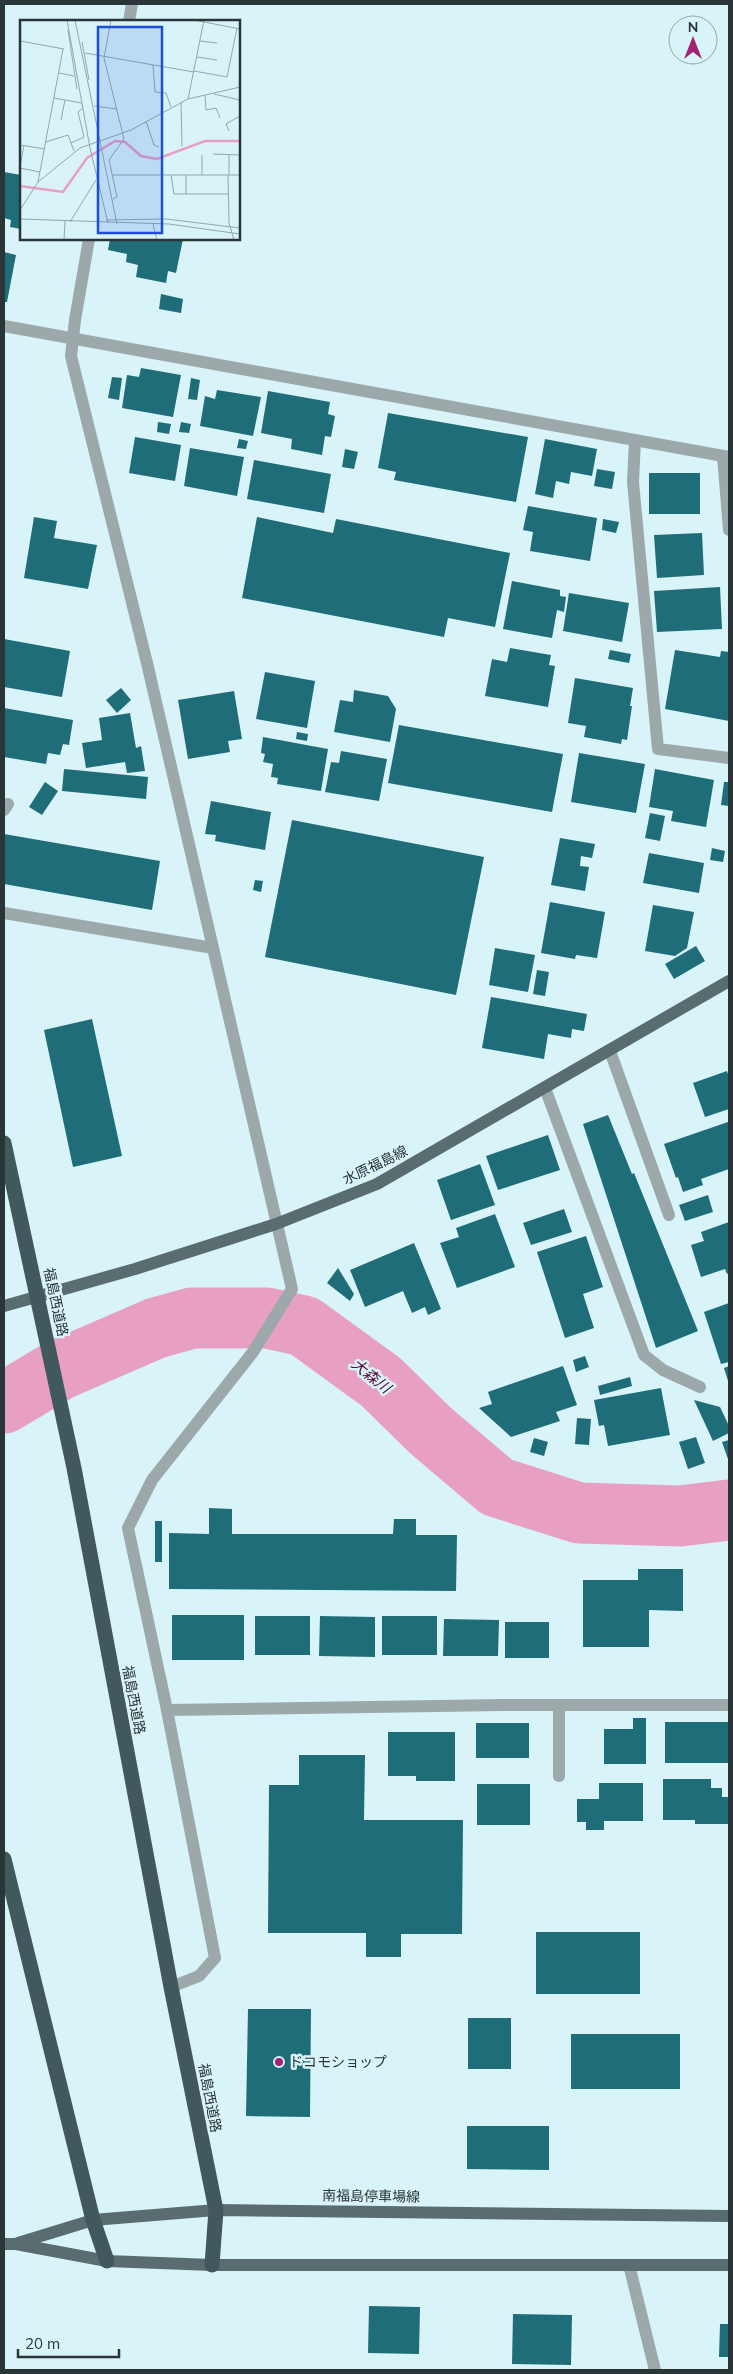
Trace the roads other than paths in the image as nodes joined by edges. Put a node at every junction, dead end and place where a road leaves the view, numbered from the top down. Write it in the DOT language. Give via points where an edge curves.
graph roads {
  1 [pos="132,4"];
  2 [pos="128,20"];
  3 [pos="89,240"];
  4 [pos="4,326"];
  5 [pos="73,340"];
  6 [pos="635,440"];
  7 [pos="726,457"];
  8 [pos="729,530"];
  9 [pos="729,758"];
  10 [pos="4,913"];
  11 [pos="213,948"];
  12 [pos="729,981"];
  13 [pos="610,1051"];
  14 [pos="545,1088"];
  15 [pos="4,1143"];
  16 [pos="669,1215"];
  17 [pos="276,1224"];
  18 [pos="38,1297"];
  19 [pos="4,1306"];
  20 [pos="700,1387"];
  21 [pos="559,1705"];
  22 [pos="729,1705"];
  23 [pos="167,1710"];
  24 [pos="559,1776"];
  25 [pos="4,1860"];
  26 [pos="171,1987"];
  27 [pos="216,2210"];
  28 [pos="729,2216"];
  29 [pos="93,2220"];
  30 [pos="10,2244"];
  31 [pos="107,2262"];
  32 [pos="212,2265"];
  33 [pos="629,2265"];
  34 [pos="729,2266"];
  35 [pos="655,2370"];
  1 -- 2 [label="street"];
  3 -- 5 [label="street"];
  4 -- 5 [label="street"];
  5 -- 6 [label="street"];
  5 -- 11 [label="street" via="72,356"];
  6 -- 7 [label="street"];
  6 -- 9 [label="street" via="633,482 658,749"];
  7 -- 8 [label="street"];
  10 -- 11 [label="street"];
  11 -- 17 [label="street"];
  12 -- 13 [label="main road, 水原福島線"];
  13 -- 14 [label="main road, 水原福島線"];
  13 -- 16 [label="street"];
  14 -- 17 [label="main road, 水原福島線" via="377,1184"];
  14 -- 20 [label="street" via="644,1355 663,1370"];
  15 -- 18 [label="highway, 福島西道路"];
  17 -- 18 [label="main road, 水原福島線"];
  17 -- 23 [label="street" via="292,1289 252,1352 152,1480 128,1528"];
  18 -- 19 [label="main road, 水原福島線"];
  18 -- 26 [label="highway, 福島西道路" via="74,1468"];
  21 -- 22 [label="street"];
  21 -- 23 [label="street"];
  21 -- 24 [label="street"];
  23 -- 26 [label="street" via="214,1958 199,1976"];
  25 -- 29 [label="highway"];
  26 -- 27 [label="highway, 福島西道路"];
  27 -- 28 [label="main road, 南福島停車場線"];
  27 -- 29 [label="main road, 南福島停車場線"];
  27 -- 32 [label="highway, 福島西道路"];
  29 -- 30 [label="main road, 南福島停車場線"];
  29 -- 31 [label="highway"];
  30 -- 31 [label="main road, 南福島停車場線"];
  31 -- 32 [label="main road, 南福島停車場線"];
  32 -- 33 [label="main road, 南福島停車場線"];
  33 -- 34 [label="main road, 南福島停車場線"];
  33 -- 35 [label="street"];
}
